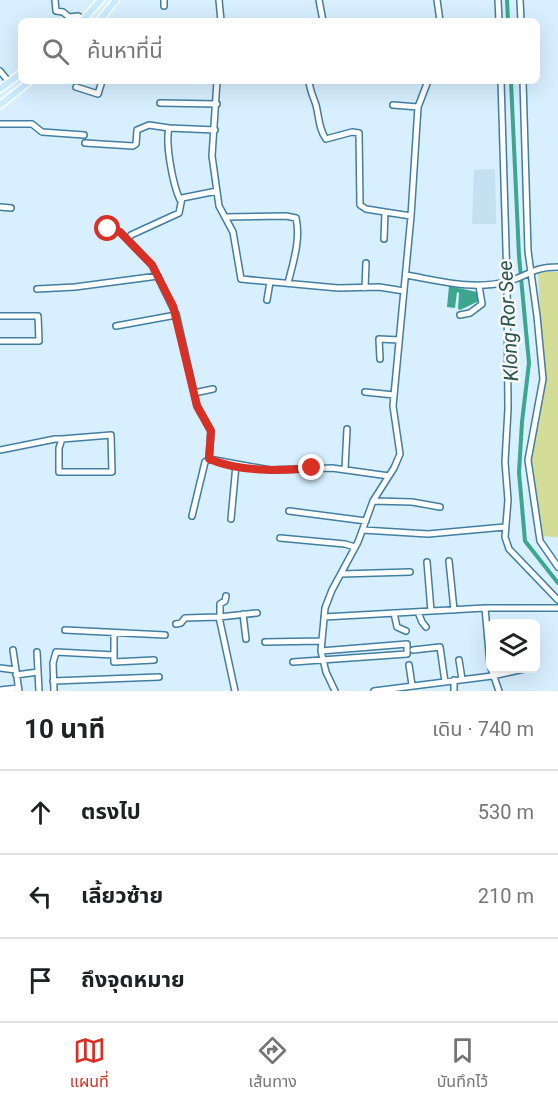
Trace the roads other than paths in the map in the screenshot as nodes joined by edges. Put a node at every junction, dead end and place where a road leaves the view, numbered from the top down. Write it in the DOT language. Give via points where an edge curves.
graph roads {
  1 [pos="55,0"];
  2 [pos="101,0"];
  3 [pos="116,0"];
  4 [pos="219,0"];
  5 [pos="319,0"];
  6 [pos="438,0"];
  7 [pos="498,0"];
  8 [pos="520,0"];
  9 [pos="80,18"];
  10 [pos="84,18"];
  11 [pos="101,18"];
  12 [pos="221,18"];
  13 [pos="322,18"];
  14 [pos="440,18"];
  15 [pos="499,18"];
  16 [pos="521,18"];
  17 [pos="0,71"];
  18 [pos="18,75"];
  19 [pos="9,82"];
  20 [pos="26,84"];
  21 [pos="101,84"];
  22 [pos="217,84"];
  23 [pos="309,84"];
  24 [pos="427,84"];
  25 [pos="501,84"];
  26 [pos="523,84"];
  27 [pos="76,87"];
  28 [pos="0,89"];
  29 [pos="160,103"];
  30 [pos="217,104"];
  31 [pos="0,105"];
  32 [pos="393,105"];
  33 [pos="418,107"];
  34 [pos="0,124"];
  35 [pos="169,128"];
  36 [pos="215,130"];
  37 [pos="84,135"];
  38 [pos="85,143"];
  39 [pos="217,191"];
  40 [pos="180,200"];
  41 [pos="0,207"];
  42 [pos="11,208"];
  43 [pos="385,212"];
  44 [pos="411,216"];
  45 [pos="226,217"];
  46 [pos="102,219"];
  47 [pos="384,239"];
  48 [pos="128,240"];
  49 [pos="366,263"];
  50 [pos="558,267"];
  51 [pos="529,272"];
  52 [pos="406,275"];
  53 [pos="158,276"];
  54 [pos="509,281"];
  55 [pos="270,282"];
  56 [pos="288,283"];
  57 [pos="479,286"];
  58 [pos="365,288"];
  59 [pos="37,289"];
  60 [pos="404,291"];
  61 [pos="267,300"];
  62 [pos="176,315"];
  63 [pos="460,315"];
  64 [pos="0,316"];
  65 [pos="116,326"];
  66 [pos="399,340"];
  67 [pos="0,341"];
  68 [pos="380,359"];
  69 [pos="213,390"];
  70 [pos="365,392"];
  71 [pos="194,393"];
  72 [pos="394,395"];
  73 [pos="347,429"];
  74 [pos="62,439"];
  75 [pos="0,450"];
  76 [pos="209,459"];
  77 [pos="236,465"];
  78 [pos="345,469"];
  79 [pos="389,476"];
  80 [pos="373,501"];
  81 [pos="440,507"];
  82 [pos="289,511"];
  83 [pos="192,516"];
  84 [pos="231,519"];
  85 [pos="366,521"];
  86 [pos="505,527"];
  87 [pos="363,530"];
  88 [pos="280,538"];
  89 [pos="355,547"];
  90 [pos="449,561"];
  91 [pos="428,562"];
  92 [pos="558,567"];
  93 [pos="410,573"];
  94 [pos="341,574"];
  95 [pos="226,597"];
  96 [pos="558,600"];
  97 [pos="485,608"];
  98 [pos="558,608"];
  99 [pos="454,610"];
  100 [pos="431,611"];
  101 [pos="417,612"];
  102 [pos="257,613"];
  103 [pos="394,613"];
  104 [pos="243,614"];
  105 [pos="220,616"];
  106 [pos="324,617"];
  107 [pos="486,619"];
  108 [pos="176,624"];
  109 [pos="426,627"];
  110 [pos="65,630"];
  111 [pos="406,631"];
  112 [pos="114,633"];
  113 [pos="165,635"];
  114 [pos="246,639"];
  115 [pos="321,641"];
  116 [pos="265,642"];
  117 [pos="13,650"];
  118 [pos="413,650"];
  119 [pos="321,651"];
  120 [pos="37,652"];
  121 [pos="114,655"];
  122 [pos="154,660"];
  123 [pos="459,660"];
  124 [pos="293,662"];
  125 [pos="323,662"];
  126 [pos="409,665"];
  127 [pos="0,668"];
  128 [pos="38,672"];
  129 [pos="16,673"];
  130 [pos="492,673"];
  131 [pos="508,673"];
  132 [pos="492,676"];
  133 [pos="159,677"];
  134 [pos="462,679"];
  135 [pos="454,680"];
  136 [pos="53,681"];
  137 [pos="445,682"];
  138 [pos="412,685"];
  139 [pos="0,690"];
  140 [pos="18,690"];
  141 [pos="39,691"];
  142 [pos="54,691"];
  143 [pos="235,691"];
  144 [pos="335,691"];
  145 [pos="374,691"];
  146 [pos="454,691"];
  147 [pos="499,691"];
  1 -- 9 [label="street" via="56,11"];
  2 -- 10 [label="main road"];
  3 -- 11 [label="main road"];
  4 -- 12 [label="street"];
  5 -- 13 [label="street"];
  6 -- 14 [label="street"];
  7 -- 15 [label="street"];
  8 -- 16 [label="street"];
  17 -- 19 [label="street"];
  18 -- 19 [label="main road"];
  19 -- 28 [label="main road"];
  20 -- 31 [label="main road"];
  21 -- 27 [label="street" via="98,94"];
  22 -- 30 [label="street"];
  23 -- 43 [label="street" via="326,140 359,133 360,205"];
  24 -- 33 [label="street"];
  25 -- 54 [label="street"];
  26 -- 51 [label="street"];
  29 -- 30 [label="street"];
  30 -- 36 [label="street"];
  32 -- 33 [label="street"];
  33 -- 44 [label="street"];
  34 -- 37 [label="street" via="34,124 42,132"];
  35 -- 36 [label="street"];
  35 -- 38 [label="street" via="149,125 138,129 133,147"];
  35 -- 40 [label="street" via="169,158"];
  36 -- 39 [label="street" via="212,156"];
  39 -- 40 [label="street"];
  39 -- 45 [label="street" via="219,206"];
  40 -- 48 [label="street" via="178,214"];
  41 -- 42 [label="street"];
  43 -- 44 [label="street"];
  43 -- 47 [label="street"];
  44 -- 52 [label="street"];
  45 -- 55 [label="street" via="233,232 241,279"];
  45 -- 56 [label="street" via="296,218 296,249"];
  46 -- 48 [label="street" via="108,229 119,231"];
  48 -- 53 [label="street"];
  49 -- 58 [label="street"];
  50 -- 51 [label="street"];
  51 -- 54 [label="street"];
  51 -- 92 [label="street" via="543,380 528,460 540,541"];
  52 -- 57 [label="street"];
  52 -- 60 [label="street"];
  53 -- 59 [label="street"];
  53 -- 62 [label="street"];
  54 -- 57 [label="street"];
  54 -- 86 [label="street"];
  55 -- 56 [label="street"];
  55 -- 61 [label="street"];
  56 -- 58 [label="street"];
  57 -- 63 [label="street" via="482,304"];
  58 -- 60 [label="street"];
  60 -- 66 [label="street"];
  62 -- 65 [label="street"];
  62 -- 71 [label="street"];
  64 -- 67 [label="street" via="38,316 39,341"];
  66 -- 68 [label="street" via="379,339"];
  66 -- 72 [label="street"];
  69 -- 71 [label="street"];
  70 -- 72 [label="street"];
  71 -- 76 [label="street" via="211,431"];
  72 -- 79 [label="street" via="393,416 400,451"];
  73 -- 78 [label="street"];
  74 -- 74 [label="street" via="111,435 112,472 58,472"];
  74 -- 75 [label="street"];
  76 -- 77 [label="street"];
  76 -- 83 [label="street"];
  77 -- 78 [label="street" via="281,471"];
  77 -- 84 [label="street"];
  78 -- 79 [label="street"];
  79 -- 80 [label="street"];
  80 -- 81 [label="street"];
  80 -- 85 [label="street"];
  82 -- 85 [label="street"];
  85 -- 87 [label="street"];
  86 -- 87 [label="street" via="439,533"];
  86 -- 96 [label="street" via="509,549"];
  87 -- 89 [label="street"];
  88 -- 89 [label="street"];
  89 -- 94 [label="street"];
  90 -- 99 [label="street"];
  91 -- 100 [label="street"];
  93 -- 94 [label="street"];
  94 -- 106 [label="street"];
  95 -- 105 [label="street" via="220,604"];
  97 -- 98 [label="street"];
  97 -- 99 [label="street"];
  97 -- 107 [label="street"];
  99 -- 100 [label="street"];
  100 -- 101 [label="street"];
  101 -- 103 [label="street"];
  101 -- 109 [label="street"];
  102 -- 104 [label="street"];
  103 -- 106 [label="street"];
  103 -- 111 [label="street" via="397,627"];
  104 -- 105 [label="street"];
  104 -- 114 [label="street"];
  105 -- 108 [label="street" via="185,618"];
  105 -- 143 [label="street"];
  106 -- 115 [label="street"];
  110 -- 112 [label="street"];
  112 -- 113 [label="street"];
  112 -- 121 [label="street"];
  115 -- 116 [label="street"];
  115 -- 119 [label="street"];
  117 -- 129 [label="street"];
  118 -- 137 [label="street" via="440,647"];
  119 -- 125 [label="street"];
  119 -- 125 [label="street" via="407,644 407,654"];
  120 -- 128 [label="street"];
  121 -- 122 [label="street" via="114,662"];
  121 -- 136 [label="street" via="56,652"];
  123 -- 134 [label="street"];
  124 -- 125 [label="street"];
  125 -- 144 [label="street"];
  126 -- 138 [label="street"];
  127 -- 129 [label="street"];
  128 -- 129 [label="street"];
  128 -- 141 [label="street"];
  129 -- 140 [label="street"];
  130 -- 132 [label="street"];
  131 -- 132 [label="street"];
  132 -- 134 [label="street"];
  132 -- 147 [label="street"];
  133 -- 136 [label="street"];
  134 -- 135 [label="street"];
  135 -- 137 [label="street"];
  135 -- 146 [label="street"];
  136 -- 142 [label="street"];
  137 -- 138 [label="street"];
  138 -- 145 [label="street"];
  139 -- 140 [label="street"];
}
